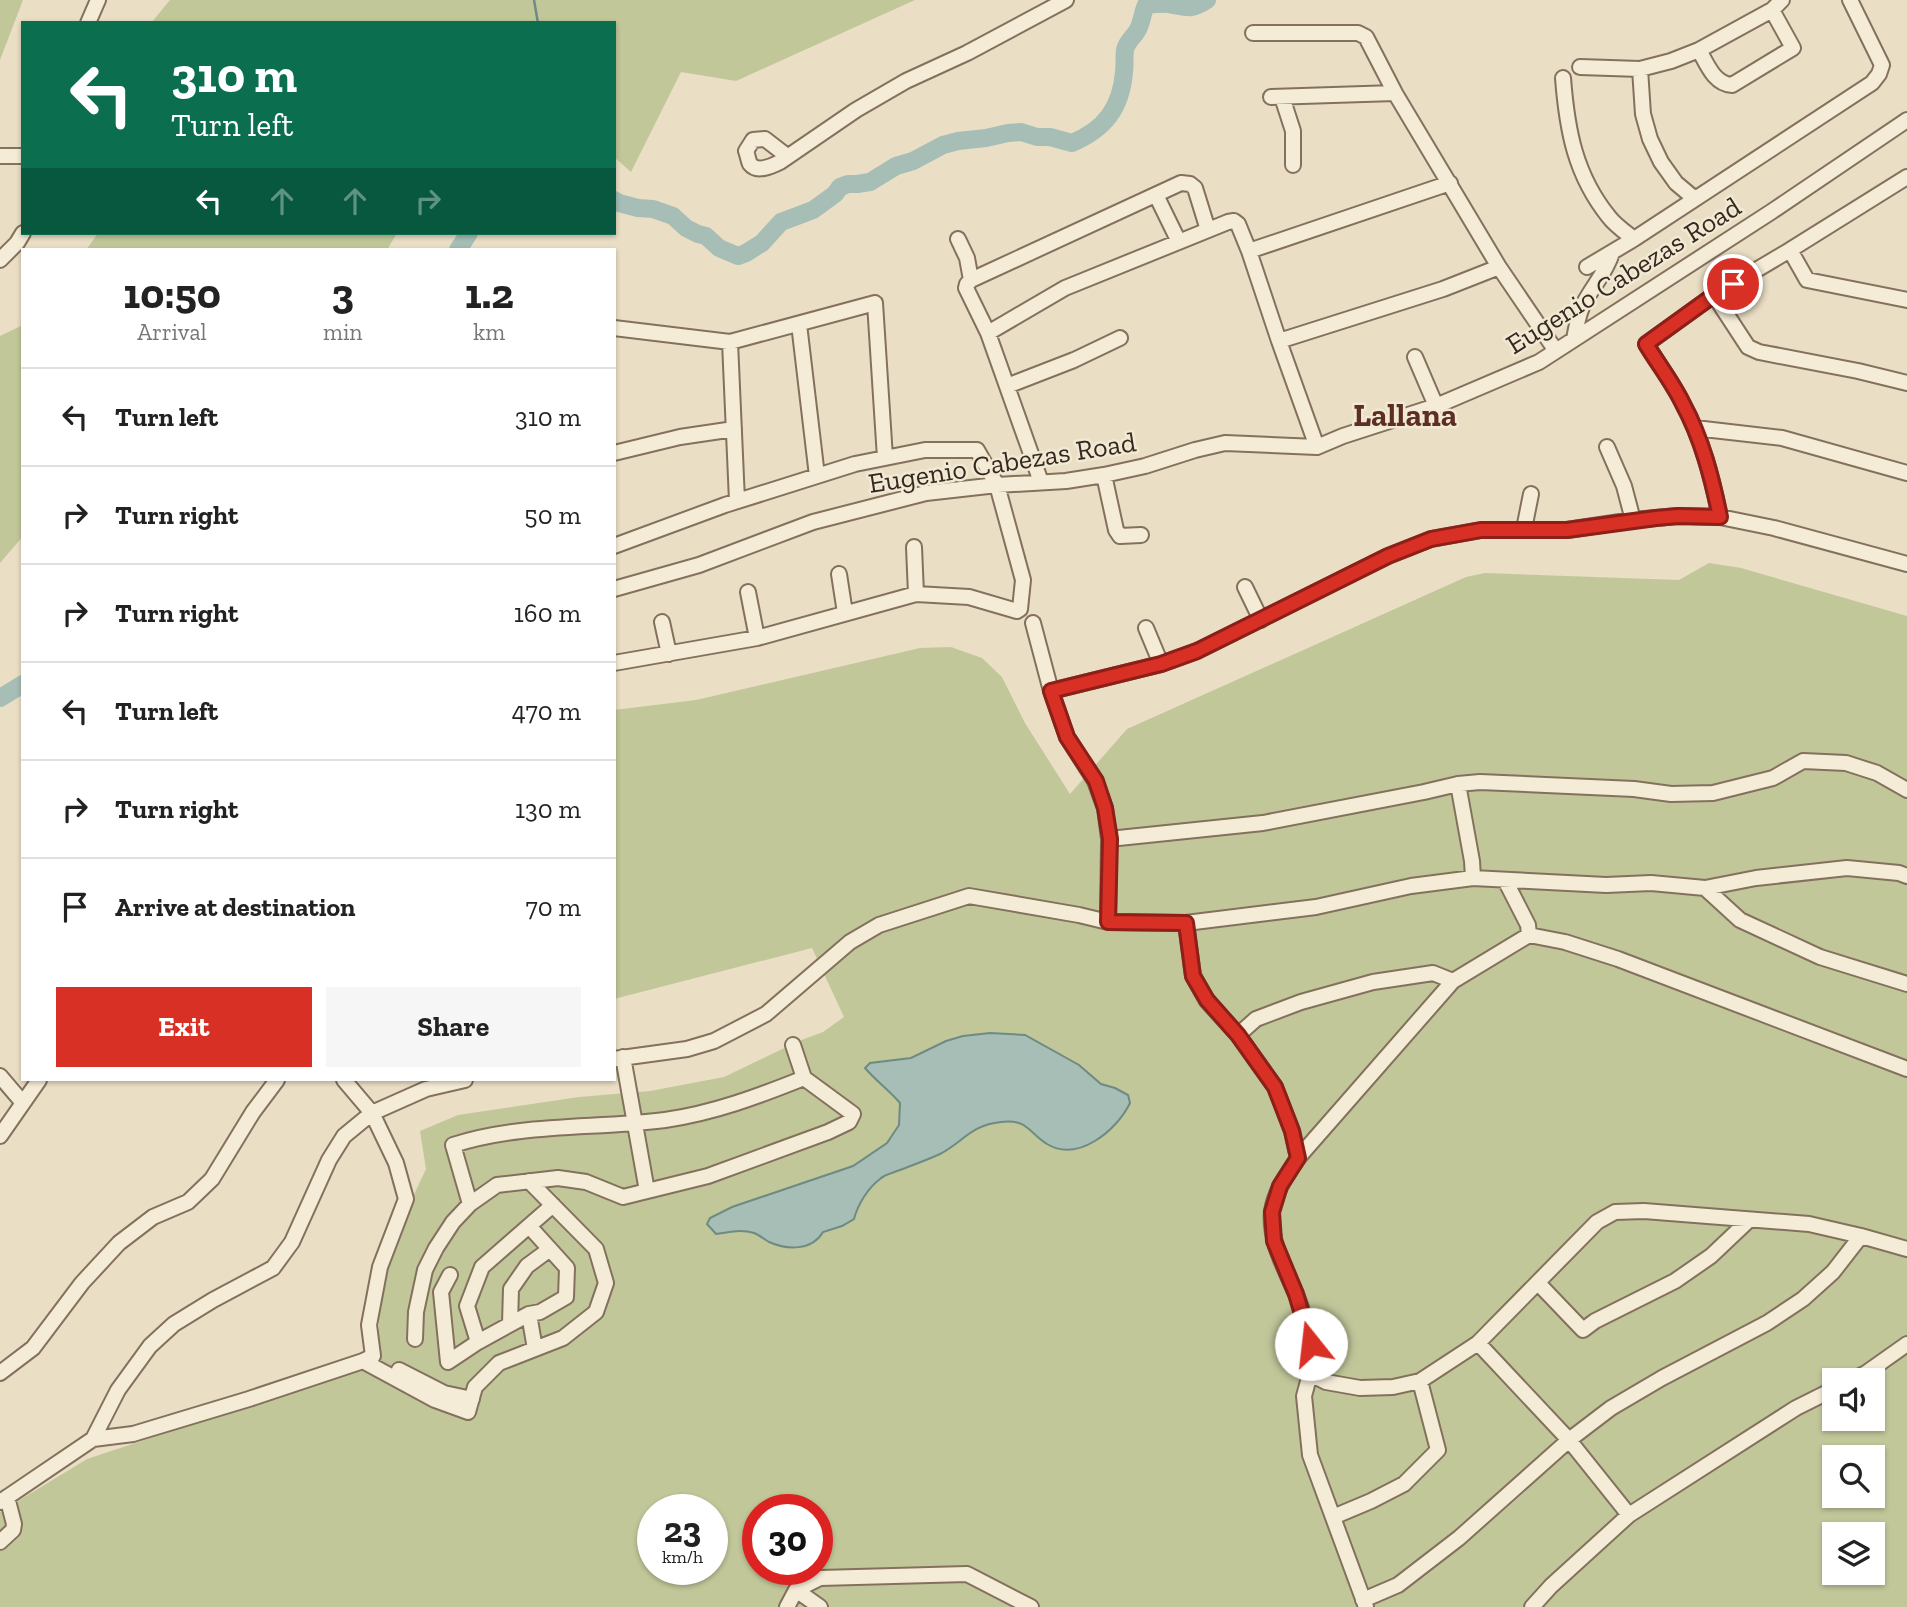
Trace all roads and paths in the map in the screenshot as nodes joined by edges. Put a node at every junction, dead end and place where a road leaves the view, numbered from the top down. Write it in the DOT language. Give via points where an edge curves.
graph roads {
  1 [pos="98,0"];
  2 [pos="1066,0"];
  3 [pos="1850,0"];
  4 [pos="1777,5"];
  5 [pos="89,21"];
  6 [pos="1253,33"];
  7 [pos="1699,50"];
  8 [pos="1580,67"];
  9 [pos="1640,69"];
  10 [pos="1563,78"];
  11 [pos="1395,93"];
  12 [pos="1907,120"];
  13 [pos="0,156"];
  14 [pos="21,156"];
  15 [pos="787,156"];
  16 [pos="1293,164"];
  17 [pos="1907,177"];
  18 [pos="1450,183"];
  19 [pos="1156,195"];
  20 [pos="1695,199"];
  21 [pos="1208,230"];
  22 [pos="22,235"];
  23 [pos="958,239"];
  24 [pos="1634,239"];
  25 [pos="1179,242"];
  26 [pos="1790,250"];
  27 [pos="1249,251"];
  28 [pos="1612,253"];
  29 [pos="0,260"];
  30 [pos="1499,267"];
  31 [pos="1587,267"];
  32 [pos="971,280"];
  33 [pos="1714,295"];
  34 [pos="1907,300"];
  35 [pos="799,324"];
  36 [pos="616,328"];
  37 [pos="988,333"];
  38 [pos="1120,338"];
  39 [pos="1574,339"];
  40 [pos="1279,341"];
  41 [pos="730,342"];
  42 [pos="1556,351"];
  43 [pos="1415,357"];
  44 [pos="1907,383"];
  45 [pos="1007,386"];
  46 [pos="1436,406"];
  47 [pos="1695,428"];
  48 [pos="734,429"];
  49 [pos="1317,447"];
  50 [pos="1607,447"];
  51 [pos="616,453"];
  52 [pos="885,458"];
  53 [pos="1907,473"];
  54 [pos="1104,475"];
  55 [pos="817,476"];
  56 [pos="1041,482"];
  57 [pos="997,485"];
  58 [pos="1531,494"];
  59 [pos="737,501"];
  60 [pos="1720,517"];
  61 [pos="1633,520"];
  62 [pos="1524,529"];
  63 [pos="1141,535"];
  64 [pos="616,545"];
  65 [pos="914,547"];
  66 [pos="1907,564"];
  67 [pos="839,574"];
  68 [pos="1245,587"];
  69 [pos="616,588"];
  70 [pos="748,592"];
  71 [pos="916,594"];
  72 [pos="845,613"];
  73 [pos="1261,620"];
  74 [pos="662,622"];
  75 [pos="1033,623"];
  76 [pos="1146,628"];
  77 [pos="757,638"];
  78 [pos="670,654"];
  79 [pos="616,663"];
  80 [pos="1161,664"];
  81 [pos="1051,691"];
  82 [pos="1458,784"];
  83 [pos="1907,790"];
  84 [pos="1110,839"];
  85 [pos="1907,876"];
  86 [pos="1473,878"];
  87 [pos="1505,880"];
  88 [pos="1705,888"];
  89 [pos="1108,922"];
  90 [pos="1186,923"];
  91 [pos="1529,934"];
  92 [pos="1453,981"];
  93 [pos="1907,984"];
  94 [pos="1238,1035"];
  95 [pos="793,1045"];
  96 [pos="619,1058"];
  97 [pos="1907,1069"];
  98 [pos="0,1076"];
  99 [pos="804,1078"];
  100 [pos="38,1081"];
  101 [pos="276,1081"];
  102 [pos="345,1081"];
  103 [pos="461,1081"];
  104 [pos="23,1103"];
  105 [pos="372,1113"];
  106 [pos="635,1123"];
  107 [pos="0,1136"];
  108 [pos="1298,1158"];
  109 [pos="529,1181"];
  110 [pos="647,1191"];
  111 [pos="470,1204"];
  112 [pos="553,1205"];
  113 [pos="1749,1220"];
  114 [pos="529,1226"];
  115 [pos="1861,1236"];
  116 [pos="550,1249"];
  117 [pos="1907,1249"];
  118 [pos="450,1275"];
  119 [pos="1538,1283"];
  120 [pos="529,1314"];
  121 [pos="510,1324"];
  122 [pos="415,1339"];
  123 [pos="478,1342"];
  124 [pos="1478,1343"];
  125 [pos="1907,1344"];
  126 [pos="535,1349"];
  127 [pos="368,1359"];
  128 [pos="1873,1368"];
  129 [pos="0,1373"];
  130 [pos="1310,1374"];
  131 [pos="1420,1381"];
  132 [pos="1822,1395"];
  133 [pos="93,1439"];
  134 [pos="1569,1440"];
  135 [pos="4,1500"];
  136 [pos="1629,1515"];
  137 [pos="1333,1517"];
  138 [pos="0,1542"];
  139 [pos="796,1590"];
  140 [pos="1365,1604"];
  141 [pos="787,1607"];
  142 [pos="820,1607"];
  143 [pos="1031,1607"];
  144 [pos="1532,1607"];
  1 -- 5 [label="street"];
  2 -- 15 [label="street" via="906,81"];
  3 -- 20 [label="street" via="1882,65 1872,83"];
  4 -- 7 [label="street"];
  4 -- 7 [label="street" via="1793,48 1731,85 1718,80"];
  6 -- 11 [label="street" via="1358,33 1366,37"];
  7 -- 9 [label="street"];
  8 -- 9 [label="street"];
  9 -- 20 [label="street" via="1650,139 1676,183"];
  10 -- 24 [label="street" via="1574,155 1610,219"];
  11 -- 16 [label="street" via="1277,97 1293,131"];
  11 -- 18 [label="street"];
  12 -- 39 [label="street, Eugenio Cabezas Road"];
  13 -- 14 [label="street"];
  17 -- 26 [label="street"];
  18 -- 27 [label="street"];
  18 -- 30 [label="street"];
  19 -- 21 [label="street" via="1181,183 1193,186"];
  19 -- 25 [label="street"];
  19 -- 32 [label="street"];
  20 -- 24 [label="street"];
  21 -- 25 [label="street"];
  21 -- 27 [label="street" via="1236,222"];
  22 -- 29 [label="street"];
  23 -- 32 [label="street"];
  24 -- 28 [label="street"];
  25 -- 37 [label="street" via="1065,288"];
  26 -- 33 [label="street"];
  26 -- 34 [label="street" via="1806,284"];
  27 -- 40 [label="street"];
  28 -- 31 [label="street"];
  28 -- 39 [label="street" via="1583,306"];
  30 -- 40 [label="street"];
  30 -- 42 [label="street"];
  32 -- 37 [label="street" via="966,288"];
  33 -- 44 [label="street" via="1748,347"];
  33 -- 47 [label="street" via="1646,344"];
  35 -- 41 [label="street"];
  35 -- 52 [label="street" via="875,303"];
  35 -- 55 [label="street"];
  36 -- 41 [label="street"];
  37 -- 45 [label="street"];
  38 -- 45 [label="street"];
  39 -- 42 [label="street, Eugenio Cabezas Road"];
  40 -- 49 [label="street"];
  41 -- 48 [label="street"];
  42 -- 46 [label="street, Eugenio Cabezas Road"];
  43 -- 46 [label="street"];
  45 -- 56 [label="street"];
  46 -- 49 [label="street, Eugenio Cabezas Road"];
  47 -- 53 [label="street" via="1782,438"];
  47 -- 60 [label="street"];
  48 -- 51 [label="street"];
  48 -- 59 [label="street"];
  49 -- 54 [label="street, Eugenio Cabezas Road" via="1225,443"];
  50 -- 61 [label="street"];
  52 -- 55 [label="street"];
  52 -- 57 [label="street" via="925,450 977,450"];
  54 -- 56 [label="street, Eugenio Cabezas Road"];
  54 -- 63 [label="street" via="1116,530 1120,536"];
  55 -- 59 [label="street"];
  56 -- 57 [label="street, Eugenio Cabezas Road"];
  57 -- 69 [label="street, Eugenio Cabezas Road" via="926,493 813,522 699,565"];
  57 -- 71 [label="street" via="1023,580 1020,609 969,597"];
  58 -- 62 [label="street"];
  59 -- 64 [label="street"];
  60 -- 61 [label="street"];
  60 -- 66 [label="street"];
  61 -- 62 [label="street" via="1567,530"];
  62 -- 73 [label="street" via="1481,530 1431,539"];
  65 -- 71 [label="street"];
  67 -- 72 [label="street"];
  68 -- 73 [label="street"];
  70 -- 77 [label="street"];
  71 -- 72 [label="street"];
  72 -- 77 [label="street"];
  73 -- 80 [label="street"];
  74 -- 78 [label="street"];
  75 -- 81 [label="street"];
  76 -- 80 [label="street"];
  77 -- 78 [label="street"];
  78 -- 79 [label="street"];
  80 -- 81 [label="street"];
  81 -- 84 [label="street" via="1067,737 1096,781"];
  82 -- 83 [label="street" via="1713,793 1773,778 1803,761 1846,763 1877,772"];
  82 -- 84 [label="street" via="1263,823"];
  82 -- 86 [label="street"];
  84 -- 89 [label="street"];
  85 -- 88 [label="street" via="1847,868"];
  86 -- 87 [label="street"];
  86 -- 90 [label="street" via="1410,886 1316,907"];
  87 -- 88 [label="street"];
  87 -- 91 [label="street"];
  88 -- 93 [label="street" via="1740,920 1820,957"];
  89 -- 90 [label="street"];
  89 -- 96 [label="street" via="969,895 879,925 850,942 766,1014 714,1041"];
  90 -- 94 [label="street" via="1193,976"];
  91 -- 92 [label="street"];
  91 -- 97 [label="street" via="1618,959"];
  92 -- 94 [label="street" via="1433,973 1373,982 1256,1019"];
  92 -- 108 [label="street"];
  94 -- 108 [label="street" via="1275,1087"];
  95 -- 99 [label="street"];
  96 -- 106 [label="street"];
  98 -- 104 [label="street"];
  99 -- 106 [label="street" via="717,1110"];
  99 -- 110 [label="street" via="853,1114 849,1122 708,1176"];
  100 -- 104 [label="street"];
  101 -- 129 [label="street" via="212,1179 187,1202 153,1217 119,1243 33,1348"];
  102 -- 105 [label="street"];
  103 -- 105 [label="street" via="426,1089"];
  104 -- 107 [label="street"];
  105 -- 127 [label="street" via="397,1163 405,1199 380,1267"];
  105 -- 133 [label="street" via="344,1136 292,1242 273,1268 213,1300 150,1346 118,1390"];
  106 -- 110 [label="street"];
  106 -- 111 [label="street" via="515,1131 453,1145"];
  108 -- 130 [label="street" via="1280,1186 1272,1212 1274,1241 1311,1344"];
  109 -- 110 [label="street" via="558,1178 586,1182 624,1197"];
  109 -- 111 [label="street" via="497,1185"];
  109 -- 112 [label="street"];
  111 -- 122 [label="street" via="441,1239 425,1270"];
  112 -- 114 [label="street"];
  112 -- 126 [label="street" via="596,1249 606,1283 596,1312 563,1338"];
  113 -- 115 [label="street" via="1809,1224"];
  113 -- 119 [label="street" via="1615,1212 1597,1222"];
  113 -- 119 [label="street" via="1711,1256 1675,1281 1583,1330"];
  114 -- 116 [label="street"];
  114 -- 123 [label="street" via="482,1267 467,1306"];
  115 -- 117 [label="street"];
  115 -- 134 [label="street" via="1833,1272 1803,1299 1611,1408"];
  116 -- 120 [label="street" via="567,1268 566,1297"];
  116 -- 121 [label="street" via="527,1266 511,1289"];
  118 -- 123 [label="street" via="442,1292 448,1362"];
  119 -- 124 [label="street"];
  120 -- 121 [label="street"];
  120 -- 126 [label="street"];
  121 -- 123 [label="street"];
  124 -- 131 [label="street"];
  124 -- 134 [label="street"];
  125 -- 128 [label="street"];
  126 -- 127 [label="street" via="499,1363 475,1387 470,1405"];
  127 -- 133 [label="street" via="133,1434"];
  130 -- 131 [label="street" via="1360,1388"];
  130 -- 137 [label="street" via="1304,1396 1310,1455"];
  131 -- 137 [label="street" via="1438,1450 1404,1484"];
  132 -- 136 [label="street"];
  133 -- 135 [label="street"];
  134 -- 136 [label="street"];
  134 -- 140 [label="street" via="1449,1546 1398,1586"];
  135 -- 138 [label="street" via="14,1524"];
  136 -- 144 [label="street"];
  137 -- 140 [label="street"];
  139 -- 141 [label="street"];
  139 -- 142 [label="street"];
  139 -- 143 [label="street" via="820,1578 967,1574"];
}
